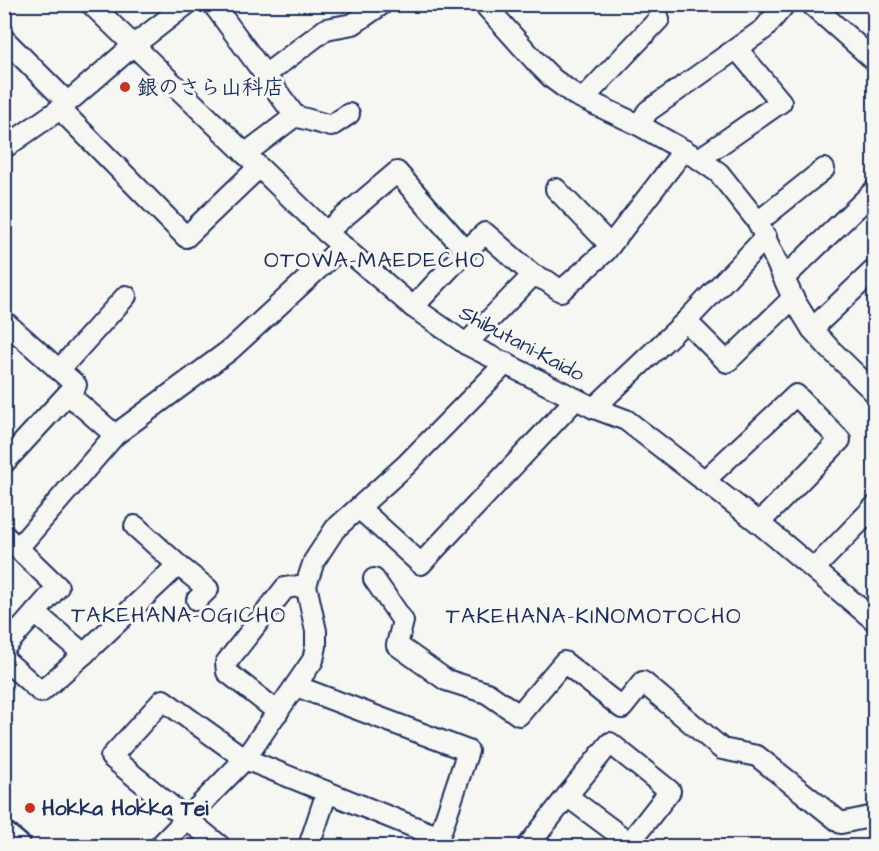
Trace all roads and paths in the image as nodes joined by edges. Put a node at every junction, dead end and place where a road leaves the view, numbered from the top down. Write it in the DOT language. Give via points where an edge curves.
graph roads {
  1 [pos="91,4"];
  2 [pos="187,4"];
  3 [pos="213,4"];
  4 [pos="382,4"];
  5 [pos="484,4"];
  6 [pos="785,4"];
  7 [pos="810,4"];
  8 [pos="659,19"];
  9 [pos="4,39"];
  10 [pos="134,45"];
  11 [pos="737,50"];
  12 [pos="874,60"];
  13 [pos="265,75"];
  14 [pos="584,98"];
  15 [pos="64,106"];
  16 [pos="350,114"];
  17 [pos="295,116"];
  18 [pos="639,125"];
  19 [pos="4,148"];
  20 [pos="692,155"];
  21 [pos="251,161"];
  22 [pos="824,170"];
  23 [pos="556,189"];
  24 [pos="874,191"];
  25 [pos="762,229"];
  26 [pos="326,231"];
  27 [pos="610,245"];
  28 [pos="343,246"];
  29 [pos="466,251"];
  30 [pos="874,270"];
  31 [pos="533,275"];
  32 [pos="784,278"];
  33 [pos="126,296"];
  34 [pos="793,298"];
  35 [pos="412,307"];
  36 [pos="686,321"];
  37 [pos="5,322"];
  38 [pos="813,329"];
  39 [pos="466,344"];
  40 [pos="506,363"];
  41 [pos="59,370"];
  42 [pos="873,389"];
  43 [pos="69,395"];
  44 [pos="576,399"];
  45 [pos="594,408"];
  46 [pos="115,435"];
  47 [pos="4,463"];
  48 [pos="704,481"];
  49 [pos="874,507"];
  50 [pos="359,508"];
  51 [pos="759,523"];
  52 [pos="135,526"];
  53 [pos="11,542"];
  54 [pos="178,565"];
  55 [pos="814,568"];
  56 [pos="374,579"];
  57 [pos="306,585"];
  58 [pos="198,600"];
  59 [pos="35,613"];
  60 [pos="874,620"];
  61 [pos="4,648"];
  62 [pos="84,654"];
  63 [pos="4,659"];
  64 [pos="297,686"];
  65 [pos="278,712"];
  66 [pos="245,759"];
  67 [pos="327,792"];
  68 [pos="567,796"];
  69 [pos="874,816"];
  70 [pos="187,818"];
  71 [pos="4,836"];
  72 [pos="438,842"];
  73 [pos="16,846"];
  74 [pos="160,846"];
  75 [pos="220,846"];
  76 [pos="309,846"];
  77 [pos="528,846"];
  78 [pos="630,846"];
  1 -- 10 [label="street, Shibutani-Kaido"];
  2 -- 10 [label="street"];
  3 -- 13 [label="street"];
  4 -- 13 [label="street" via="353,24 326,29"];
  5 -- 14 [label="street" via="553,79"];
  6 -- 11 [label="street" via="764,29"];
  7 -- 12 [label="street"];
  8 -- 14 [label="street"];
  9 -- 15 [label="street"];
  10 -- 15 [label="street"];
  10 -- 21 [label="street, Shibutani-Kaido"];
  11 -- 18 [label="street" via="648,111"];
  11 -- 20 [label="street" via="781,102"];
  13 -- 17 [label="street"];
  14 -- 18 [label="street"];
  15 -- 19 [label="street"];
  15 -- 21 [label="street" via="186,237"];
  16 -- 17 [label="street" via="331,126"];
  17 -- 21 [label="street"];
  18 -- 20 [label="street"];
  20 -- 25 [label="street" via="719,173"];
  20 -- 27 [label="street"];
  21 -- 26 [label="street, Shibutani-Kaido"];
  22 -- 25 [label="street"];
  23 -- 27 [label="street"];
  24 -- 32 [label="street"];
  25 -- 32 [label="street"];
  25 -- 36 [label="street"];
  26 -- 28 [label="street, Shibutani-Kaido"];
  26 -- 29 [label="street" via="398,172"];
  27 -- 31 [label="street" via="561,291"];
  28 -- 35 [label="street, Shibutani-Kaido"];
  28 -- 46 [label="street" via="230,350"];
  29 -- 31 [label="street" via="485,233"];
  29 -- 35 [label="street"];
  30 -- 38 [label="street"];
  31 -- 39 [label="street"];
  32 -- 34 [label="street"];
  33 -- 41 [label="street"];
  34 -- 36 [label="street" via="726,362"];
  34 -- 38 [label="street"];
  35 -- 39 [label="street, Shibutani-Kaido"];
  36 -- 45 [label="street"];
  37 -- 41 [label="street"];
  38 -- 42 [label="street"];
  39 -- 40 [label="street, Shibutani-Kaido"];
  40 -- 44 [label="street, Shibutani-Kaido"];
  40 -- 50 [label="street"];
  41 -- 43 [label="street" via="76,385"];
  43 -- 46 [label="street"];
  43 -- 47 [label="street"];
  44 -- 45 [label="street, Shibutani-Kaido"];
  44 -- 50 [label="street" via="421,564"];
  45 -- 48 [label="street, Shibutani-Kaido" via="626,420"];
  46 -- 53 [label="street"];
  48 -- 51 [label="street, Shibutani-Kaido"];
  48 -- 51 [label="street" via="796,395 840,440"];
  49 -- 55 [label="street"];
  50 -- 57 [label="street" via="335,529 314,561"];
  51 -- 55 [label="street, Shibutani-Kaido"];
  52 -- 54 [label="street"];
  53 -- 59 [label="street" via="58,587"];
  54 -- 58 [label="street" via="208,590"];
  54 -- 62 [label="street"];
  55 -- 60 [label="street, Shibutani-Kaido"];
  56 -- 69 [label="street" via="403,621 397,645 446,680 487,693 519,715 564,662 622,708 643,682 722,749 757,756 841,823"];
  57 -- 64 [label="street" via="316,646 313,660"];
  57 -- 65 [label="street" via="285,588 226,663 227,672"];
  59 -- 61 [label="street"];
  59 -- 62 [label="street"];
  62 -- 63 [label="street" via="41,692"];
  64 -- 65 [label="street"];
  64 -- 72 [label="street" via="468,751"];
  65 -- 66 [label="street"];
  66 -- 67 [label="street"];
  66 -- 70 [label="street"];
  66 -- 70 [label="street" via="163,700 111,757"];
  67 -- 72 [label="street"];
  67 -- 76 [label="street"];
  68 -- 77 [label="street"];
  68 -- 78 [label="street"];
  68 -- 78 [label="street" via="610,742 670,791"];
  70 -- 74 [label="street"];
  70 -- 75 [label="street"];
  71 -- 73 [label="main road"];
}
